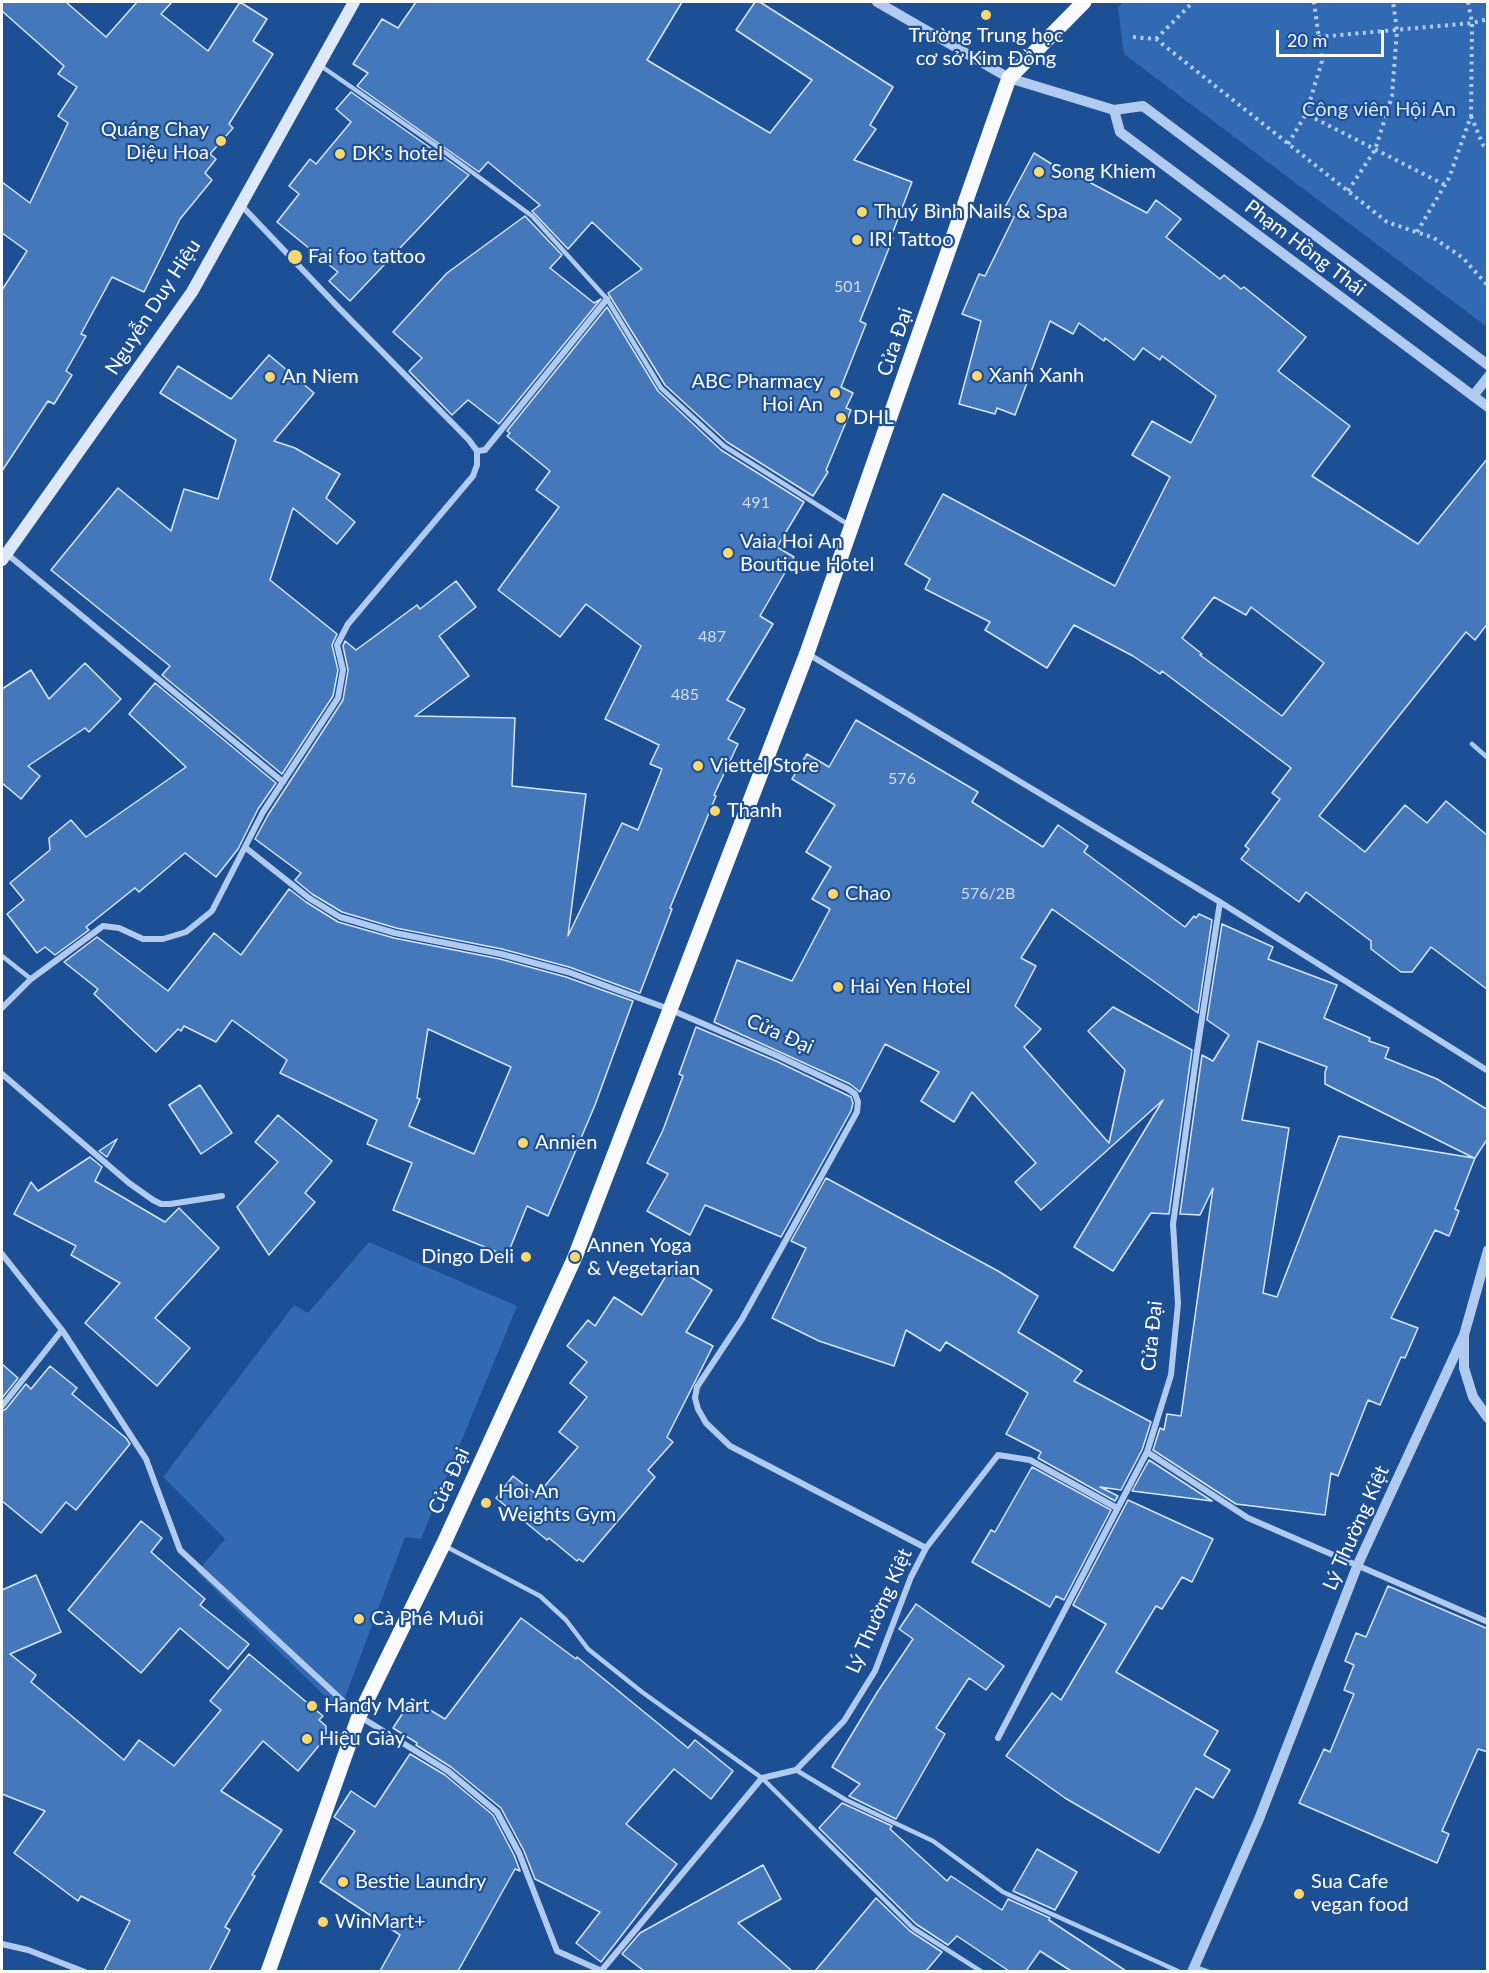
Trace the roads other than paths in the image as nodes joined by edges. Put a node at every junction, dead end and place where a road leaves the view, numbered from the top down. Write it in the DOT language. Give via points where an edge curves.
graph roads {
  1 [pos="354,2"];
  2 [pos="877,2"];
  3 [pos="1084,2"];
  4 [pos="319,65"];
  5 [pos="1009,78"];
  6 [pos="1114,110"];
  7 [pos="240,204"];
  8 [pos="607,299"];
  9 [pos="1488,365"];
  10 [pos="1488,377"];
  11 [pos="1473,396"];
  12 [pos="1488,407"];
  13 [pos="477,451"];
  14 [pos="853,528"];
  15 [pos="4,557"];
  16 [pos="807,653"];
  17 [pos="1472,744"];
  18 [pos="1488,758"];
  19 [pos="283,782"];
  20 [pos="246,848"];
  21 [pos="1220,902"];
  22 [pos="2,956"];
  23 [pos="31,979"];
  24 [pos="2,1008"];
  25 [pos="669,1009"];
  26 [pos="1488,1071"];
  27 [pos="2,1074"];
  28 [pos="222,1196"];
  29 [pos="1488,1250"];
  30 [pos="2,1254"];
  31 [pos="62,1330"];
  32 [pos="1464,1335"];
  33 [pos="2,1406"];
  34 [pos="1488,1418"];
  35 [pos="1148,1452"];
  36 [pos="1117,1508"];
  37 [pos="443,1545"];
  38 [pos="926,1548"];
  39 [pos="1358,1564"];
  40 [pos="1488,1622"];
  41 [pos="359,1716"];
  42 [pos="998,1738"];
  43 [pos="796,1770"];
  44 [pos="762,1778"];
  45 [pos="2,1944"];
  46 [pos="1193,1969"];
  47 [pos="85,1971"];
  48 [pos="268,1971"];
  49 [pos="603,1971"];
  50 [pos="982,1971"];
  51 [pos="1180,1971"];
  52 [pos="1209,1971"];
  1 -- 4 [label="main road, Nguyễn Duy Hiệu"];
  2 -- 5 [label="street, Phạm Hồng Thái"];
  3 -- 5 [label="main road"];
  4 -- 7 [label="main road, Nguyễn Duy Hiệu"];
  4 -- 8 [label="lane" via="532,216"];
  5 -- 6 [label="street, Phạm Hồng Thái"];
  5 -- 14 [label="main road, Cửa Đại"];
  6 -- 9 [label="street, Phạm Hồng Thái" via="1143,106"];
  6 -- 11 [label="street, Phạm Hồng Thái" via="1120,132"];
  7 -- 13 [label="street"];
  7 -- 15 [label="main road, Nguyễn Duy Hiệu" via="192,292"];
  8 -- 13 [label="street" via="485,450"];
  8 -- 14 [label="lane" via="661,388 724,446"];
  10 -- 11 [label="street"];
  11 -- 12 [label="street, Phạm Hồng Thái"];
  13 -- 19 [label="street" via="473,476 348,624 337,645 343,670 338,698"];
  14 -- 16 [label="main road, Cửa Đại"];
  15 -- 19 [label="street"];
  16 -- 21 [label="street"];
  16 -- 25 [label="main road, Cửa Đại"];
  17 -- 18 [label="lane"];
  19 -- 20 [label="street"];
  20 -- 23 [label="street" via="212,910 186,933 143,939 119,928 103,926"];
  20 -- 25 [label="street" via="309,898 340,917 568,972"];
  21 -- 26 [label="street"];
  21 -- 35 [label="street, Cửa Đại" via="1173,1224 1178,1304 1171,1375"];
  22 -- 23 [label="lane"];
  23 -- 24 [label="street"];
  25 -- 37 [label="main road, Cửa Đại" via="575,1257"];
  25 -- 38 [label="street, Cửa Đại" via="848,1089 858,1102 857,1112 742,1319 697,1387 695,1398 701,1416 718,1436 742,1454"];
  27 -- 28 [label="street" via="153,1200 170,1204"];
  29 -- 32 [label="street"];
  30 -- 31 [label="street"];
  31 -- 33 [label="street"];
  31 -- 41 [label="street" via="146,1459 180,1550"];
  32 -- 34 [label="street" via="1464,1368 1473,1397"];
  32 -- 39 [label="street, Lý Thường Kiệt"];
  35 -- 36 [label="street, Cửa Đại"];
  35 -- 39 [label="street" via="1248,1518"];
  36 -- 38 [label="street, Lý Thường Kiệt" via="1030,1460 998,1455"];
  36 -- 42 [label="street, Cửa Đại"];
  37 -- 41 [label="main road, Cửa Đại"];
  37 -- 44 [label="lane" via="540,1596 566,1620 588,1649"];
  38 -- 43 [label="street, Lý Thường Kiệt" via="875,1671 844,1721"];
  39 -- 40 [label="street"];
  39 -- 46 [label="street, Lý Thường Kiệt" via="1259,1819"];
  41 -- 48 [label="main road, Cửa Đại"];
  41 -- 49 [label="street" via="448,1771 497,1812 519,1853 557,1951"];
  43 -- 44 [label="street"];
  43 -- 51 [label="lane" via="846,1800 933,1841 1003,1892"];
  44 -- 49 [label="street"];
  44 -- 50 [label="lane" via="913,1928"];
  45 -- 47 [label="street"];
  46 -- 52 [label="lane"];
}
